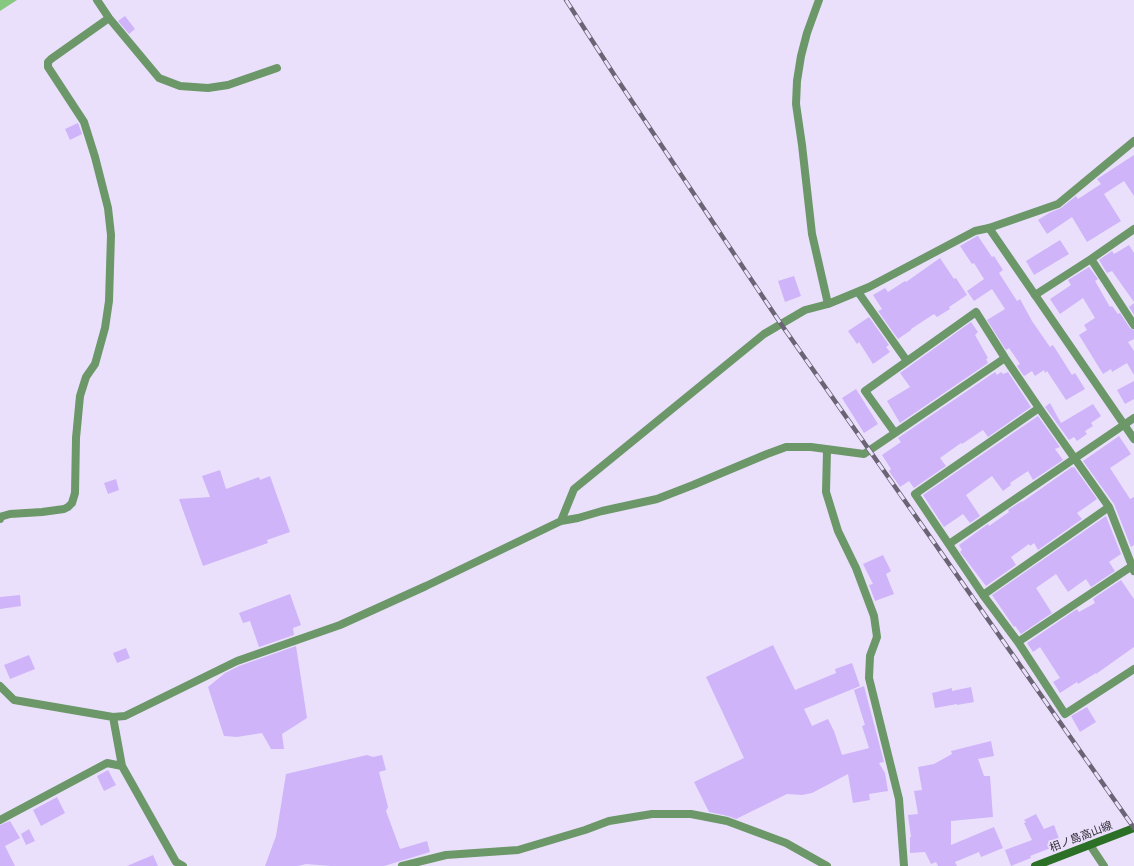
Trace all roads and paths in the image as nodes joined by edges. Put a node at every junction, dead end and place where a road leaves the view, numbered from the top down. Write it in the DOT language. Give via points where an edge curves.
graph roads {
  1 [pos="97,0"];
  2 [pos="819,0"];
  3 [pos="109,18"];
  4 [pos="276,68"];
  5 [pos="1134,141"];
  6 [pos="989,228"];
  7 [pos="1134,230"];
  8 [pos="1090,259"];
  9 [pos="858,292"];
  10 [pos="1035,295"];
  11 [pos="828,304"];
  12 [pos="1134,325"];
  13 [pos="1005,358"];
  14 [pos="907,361"];
  15 [pos="1039,408"];
  16 [pos="1134,418"];
  17 [pos="1124,424"];
  18 [pos="895,433"];
  19 [pos="1134,439"];
  20 [pos="827,450"];
  21 [pos="1075,458"];
  22 [pos="1109,507"];
  23 [pos="0,519"];
  24 [pos="561,521"];
  25 [pos="949,544"];
  26 [pos="1133,568"];
  27 [pos="983,595"];
  28 [pos="1018,642"];
  29 [pos="1134,670"];
  30 [pos="0,686"];
  31 [pos="113,717"];
  32 [pos="122,766"];
  33 [pos="0,820"];
  34 [pos="1134,828"];
  35 [pos="1090,845"];
  36 [pos="183,866"];
  37 [pos="402,866"];
  38 [pos="827,866"];
  39 [pos="904,866"];
  40 [pos="1035,866"];
  41 [pos="1104,866"];
  1 -- 3 [label="street"];
  2 -- 11 [label="street" via="801,56 796,104 812,234"];
  3 -- 4 [label="street" via="159,78 180,86 208,88 228,85"];
  3 -- 23 [label="street" via="48,62 48,67 84,122 108,208 111,235 109,301 105,328 95,364 86,377 80,396 75,493 72,503 64,509 10,514"];
  5 -- 6 [label="street" via="1058,204"];
  6 -- 9 [label="street" via="975,232"];
  6 -- 10 [label="street"];
  7 -- 8 [label="street"];
  8 -- 10 [label="street"];
  8 -- 12 [label="street"];
  9 -- 11 [label="street"];
  9 -- 14 [label="street"];
  10 -- 17 [label="street"];
  11 -- 24 [label="street" via="805,310 764,334 574,489"];
  13 -- 14 [label="street" via="976,312"];
  13 -- 15 [label="street"];
  13 -- 18 [label="street"];
  14 -- 18 [label="street" via="865,391"];
  15 -- 21 [label="street"];
  15 -- 25 [label="street" via="915,494"];
  16 -- 17 [label="street"];
  17 -- 19 [label="street"];
  17 -- 21 [label="street"];
  18 -- 20 [label="street" via="864,454"];
  20 -- 24 [label="street" via="786,447 657,499"];
  20 -- 39 [label="street" via="826,492 838,531 856,568 874,616 877,637 870,656 869,678 899,799"];
  21 -- 22 [label="street"];
  21 -- 25 [label="street"];
  22 -- 26 [label="street"];
  22 -- 27 [label="street"];
  24 -- 31 [label="street" via="340,624 237,661 125,716"];
  25 -- 27 [label="street"];
  26 -- 28 [label="street"];
  27 -- 28 [label="street"];
  28 -- 29 [label="street" via="1065,714"];
  30 -- 31 [label="street" via="14,700"];
  31 -- 32 [label="street"];
  32 -- 33 [label="street" via="107,763"];
  32 -- 36 [label="street" via="176,862"];
  34 -- 35 [label="main road, 相ノ島高山線"];
  35 -- 40 [label="main road, 相ノ島高山線"];
  35 -- 41 [label="street"];
  37 -- 38 [label="street" via="446,855 518,850 610,820 652,814 691,814 726,821 786,843"];
}
